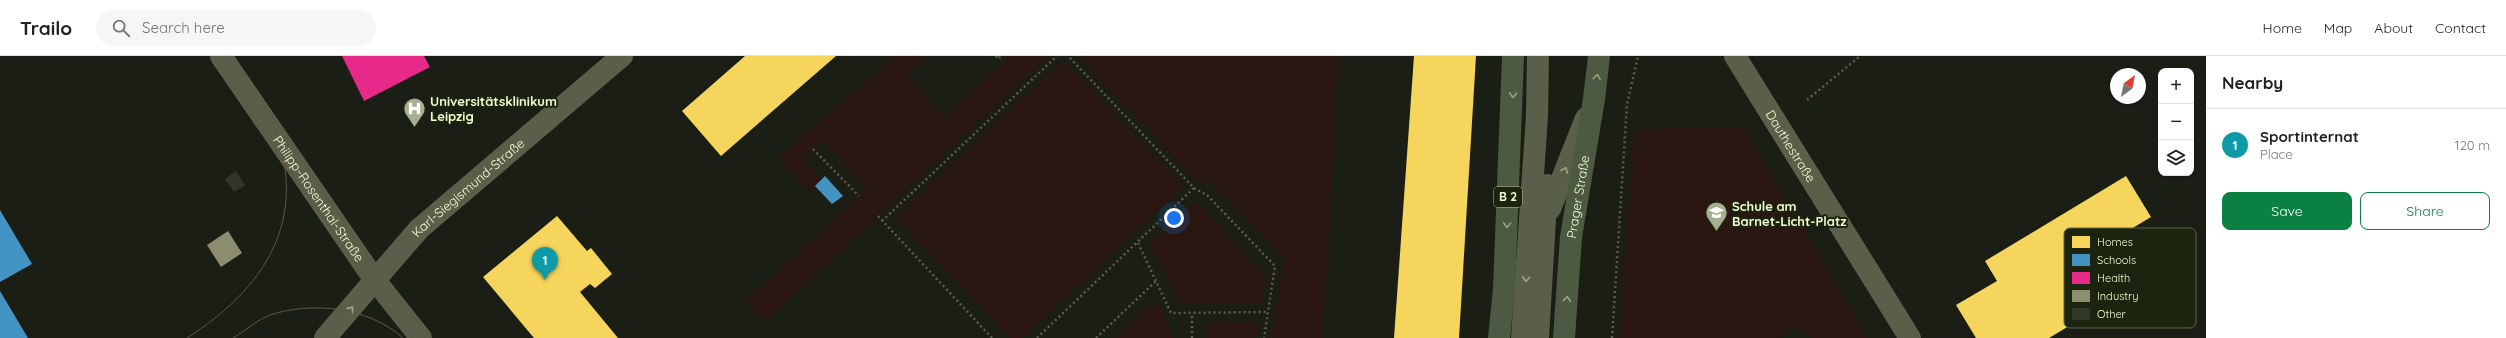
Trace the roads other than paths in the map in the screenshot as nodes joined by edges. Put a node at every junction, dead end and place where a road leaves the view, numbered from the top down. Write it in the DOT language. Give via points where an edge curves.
graph roads {
  1 [pos="221,56"];
  2 [pos="622,56"];
  3 [pos="1513,56"];
  4 [pos="1529,56"];
  5 [pos="1538,56"];
  6 [pos="1550,56"];
  7 [pos="1599,56"];
  8 [pos="1735,56"];
  9 [pos="1594,99"];
  10 [pos="1537,115"];
  11 [pos="1546,219"];
  12 [pos="374,279"];
  13 [pos="325,338"];
  14 [pos="421,338"];
  15 [pos="1499,338"];
  16 [pos="1522,338"];
  17 [pos="1538,338"];
  18 [pos="1564,338"];
  19 [pos="1910,338"];
  1 -- 12 [label="street, Philipp-Rosenthal-Straße"];
  2 -- 12 [label="street, Karl-Siegismund-Straße" via="418,228"];
  3 -- 15 [label="main road, B 2, one-way" via="1504,282"];
  4 -- 10 [label="street"];
  5 -- 10 [label="street"];
  6 -- 11 [label="street"];
  9 -- 7 [label="main road, Prager Straße, one-way"];
  8 -- 19 [label="street, Dauthestraße"];
  11 -- 9 [label="street, one-way"];
  18 -- 9 [label="main road, Prager Straße, one-way" via="1571,237"];
  10 -- 16 [label="street, one-way"];
  11 -- 17 [label="street"];
  13 -- 12 [label="street, Karl-Siegismund-Straße, one-way"];
  12 -- 14 [label="street, Philipp-Rosenthal-Straße"];
}
